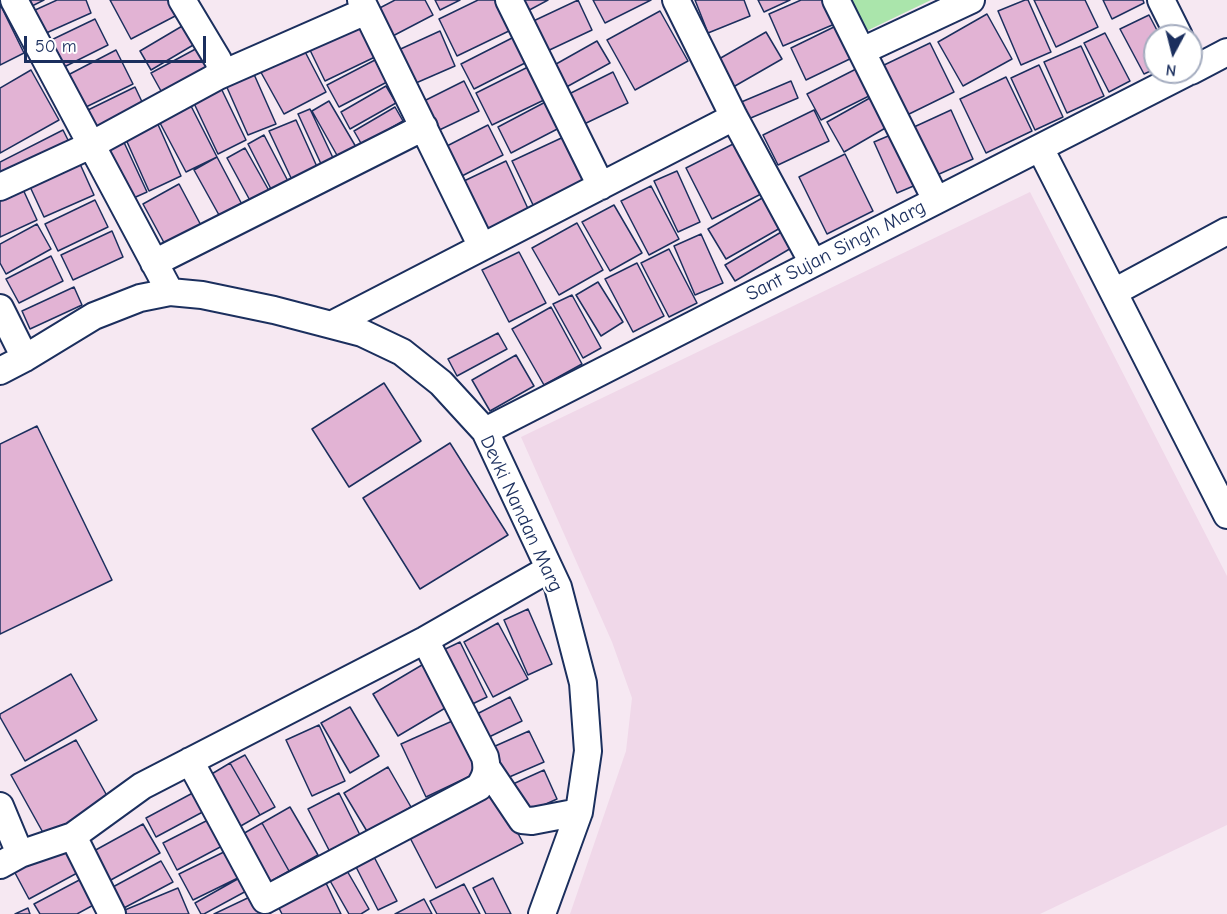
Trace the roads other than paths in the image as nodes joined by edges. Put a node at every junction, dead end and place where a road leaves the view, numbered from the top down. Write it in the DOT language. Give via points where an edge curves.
graph roads {
  1 [pos="14,0"];
  2 [pos="182,0"];
  3 [pos="509,0"];
  4 [pos="676,0"];
  5 [pos="836,0"];
  6 [pos="971,0"];
  7 [pos="1161,0"];
  8 [pos="364,5"];
  9 [pos="1173,24"];
  10 [pos="861,51"];
  11 [pos="1227,52"];
  12 [pos="1203,63"];
  13 [pos="218,76"];
  14 [pos="1160,84"];
  15 [pos="734,117"];
  16 [pos="424,127"];
  17 [pos="91,145"];
  18 [pos="1040,147"];
  19 [pos="601,186"];
  20 [pos="0,187"];
  21 [pos="936,200"];
  22 [pos="1227,231"];
  23 [pos="482,247"];
  24 [pos="154,263"];
  25 [pos="813,263"];
  26 [pos="170,292"];
  27 [pos="1113,292"];
  28 [pos="0,308"];
  29 [pos="333,324"];
  30 [pos="25,358"];
  31 [pos="0,371"];
  32 [pos="485,430"];
  33 [pos="1227,515"];
  34 [pos="549,569"];
  35 [pos="425,640"];
  36 [pos="190,761"];
  37 [pos="487,768"];
  38 [pos="0,806"];
  39 [pos="579,812"];
  40 [pos="73,836"];
  41 [pos="10,860"];
  42 [pos="269,907"];
  43 [pos="112,914"];
  44 [pos="542,914"];
  1 -- 17 [label="street"];
  2 -- 13 [label="street" via="218,60"];
  3 -- 19 [label="street"];
  4 -- 15 [label="street"];
  5 -- 10 [label="street"];
  6 -- 10 [label="street"];
  7 -- 9 [label="street"];
  8 -- 13 [label="street"];
  8 -- 16 [label="street"];
  10 -- 21 [label="street"];
  11 -- 12 [label="street, Sant Sujan Singh Marg"];
  13 -- 17 [label="street"];
  14 -- 18 [label="street, Sant Sujan Singh Marg"];
  15 -- 19 [label="street"];
  15 -- 25 [label="street"];
  16 -- 23 [label="street"];
  16 -- 24 [label="street"];
  17 -- 20 [label="street"];
  17 -- 24 [label="street"];
  18 -- 21 [label="street, Sant Sujan Singh Marg"];
  18 -- 27 [label="street"];
  19 -- 23 [label="street"];
  21 -- 25 [label="street, Sant Sujan Singh Marg"];
  22 -- 27 [label="street"];
  23 -- 29 [label="street"];
  24 -- 26 [label="street"];
  25 -- 32 [label="street, Sant Sujan Singh Marg"];
  26 -- 29 [label="street, Devki Nandan Marg" via="202,295"];
  26 -- 30 [label="street, Devki Nandan Marg" via="140,298 94,316"];
  27 -- 33 [label="street"];
  28 -- 30 [label="street"];
  29 -- 32 [label="street, Devki Nandan Marg" via="402,352 441,383"];
  30 -- 31 [label="street, Devki Nandan Marg"];
  32 -- 34 [label="street, Devki Nandan Marg"];
  34 -- 35 [label="street"];
  34 -- 39 [label="street, Devki Nandan Marg" via="558,587 583,683 588,751"];
  35 -- 36 [label="street"];
  35 -- 37 [label="street"];
  36 -- 40 [label="street" via="142,786"];
  36 -- 42 [label="street"];
  37 -- 39 [label="street" via="522,820"];
  37 -- 42 [label="street" via="479,787"];
  38 -- 41 [label="street"];
  39 -- 44 [label="street, Devki Nandan Marg"];
  40 -- 41 [label="street"];
  40 -- 43 [label="street"];
}
